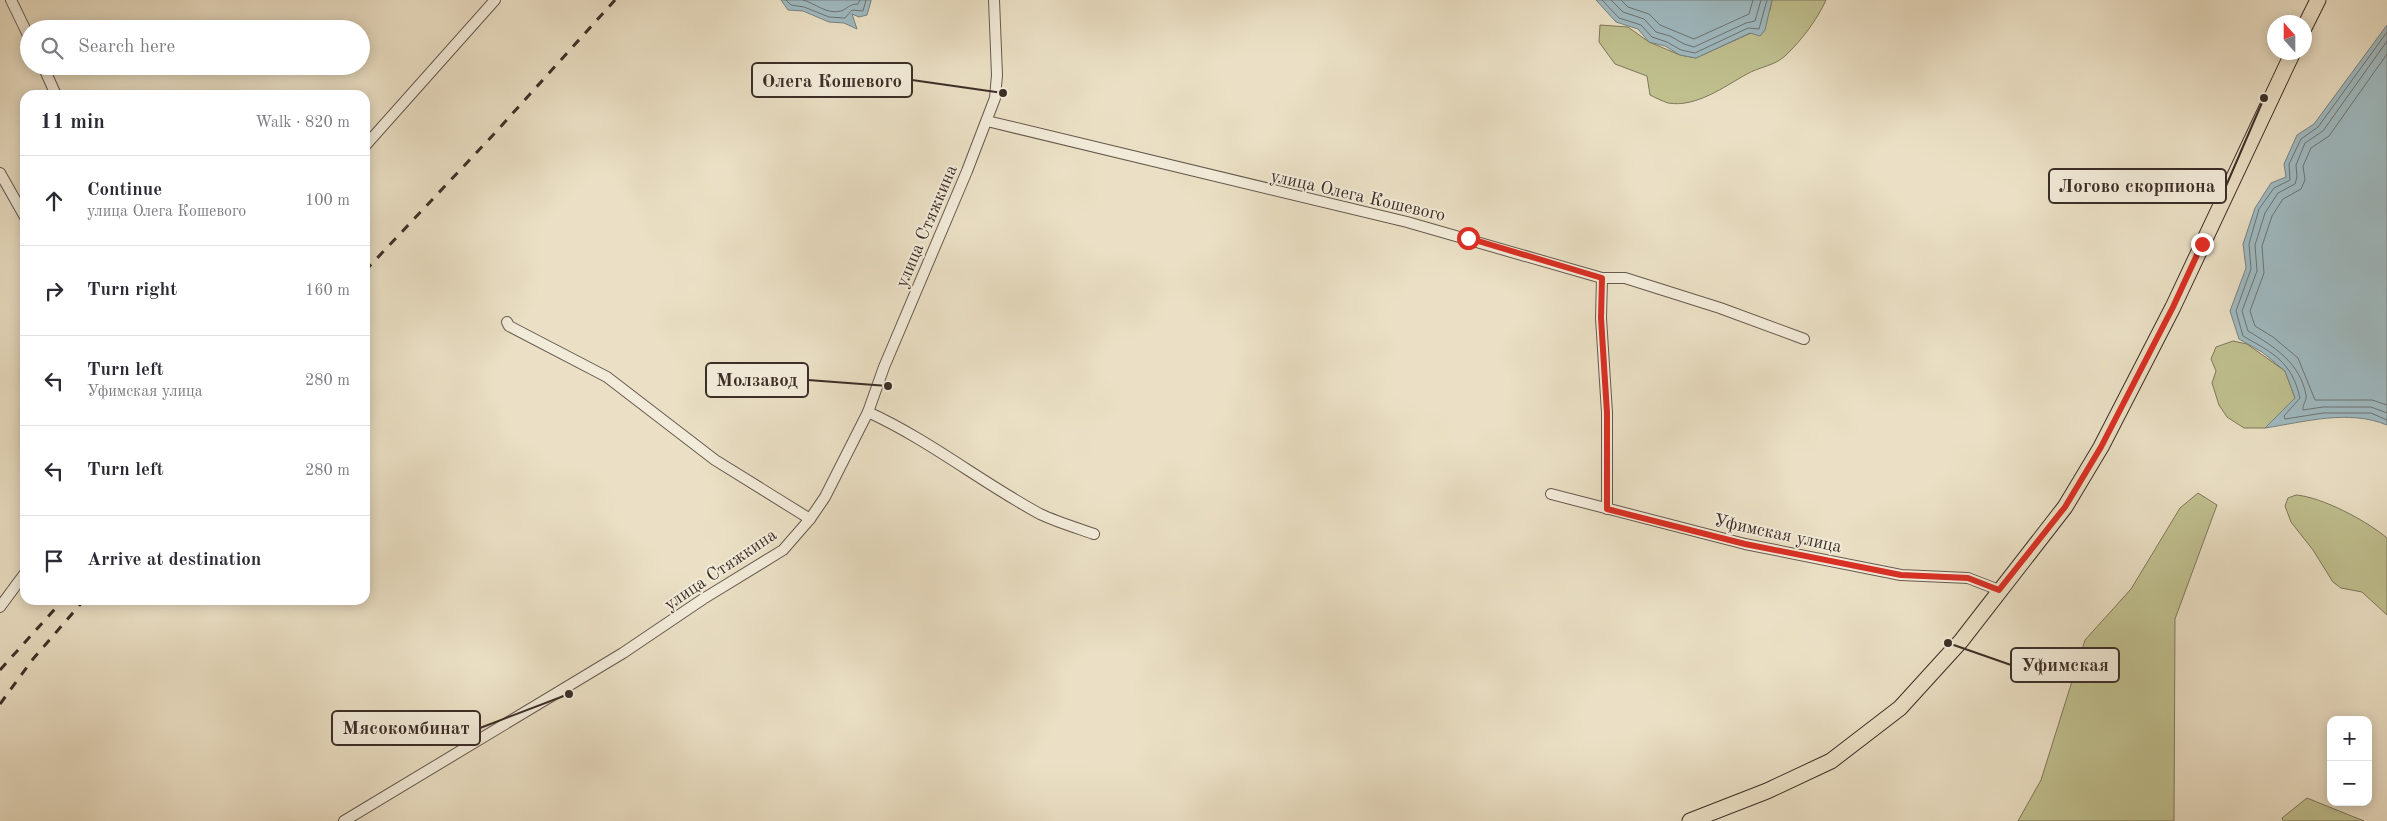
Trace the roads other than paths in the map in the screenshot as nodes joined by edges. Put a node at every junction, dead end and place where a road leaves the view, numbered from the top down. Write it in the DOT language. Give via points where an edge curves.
graph roads {
  1 [pos="11,0"];
  2 [pos="496,0"];
  3 [pos="994,0"];
  4 [pos="2318,0"];
  5 [pos="2310,15"];
  6 [pos="21,20"];
  7 [pos="2289,60"];
  8 [pos="47,75"];
  9 [pos="54,90"];
  10 [pos="986,121"];
  11 [pos="370,140"];
  12 [pos="0,172"];
  13 [pos="20,208"];
  14 [pos="1602,278"];
  15 [pos="507,322"];
  16 [pos="1804,339"];
  17 [pos="868,412"];
  18 [pos="1551,494"];
  19 [pos="1607,509"];
  20 [pos="810,519"];
  21 [pos="1094,534"];
  22 [pos="20,580"];
  23 [pos="1999,590"];
  24 [pos="0,607"];
  25 [pos="344,821"];
  26 [pos="1690,821"];
  1 -- 6 [label="street"];
  2 -- 11 [label="street"];
  3 -- 10 [label="street, улица Стяжкина" via="997,75 995,98"];
  4 -- 5 [label="main road"];
  7 -- 23 [label="main road" via="2173,307 2101,447 2065,507"];
  8 -- 9 [label="street"];
  10 -- 14 [label="street, улица Олега Кошевого" via="1407,222"];
  10 -- 17 [label="street, улица Стяжкина"];
  12 -- 13 [label="street"];
  14 -- 16 [label="street, улица Олега Кошевого" via="1624,278"];
  14 -- 19 [label="street"];
  15 -- 20 [label="street" via="559,354 607,377 715,460"];
  17 -- 20 [label="street, улица Стяжкина" via="825,497"];
  17 -- 21 [label="street" via="1042,515"];
  18 -- 19 [label="street, Уфимская улица"];
  19 -- 23 [label="street, Уфимская улица" via="1745,544 1901,575 1968,578"];
  20 -- 25 [label="street, улица Стяжкина" via="783,550 623,653"];
  22 -- 24 [label="street"];
  23 -- 26 [label="main road" via="1961,641 1900,708 1831,761"];
}
